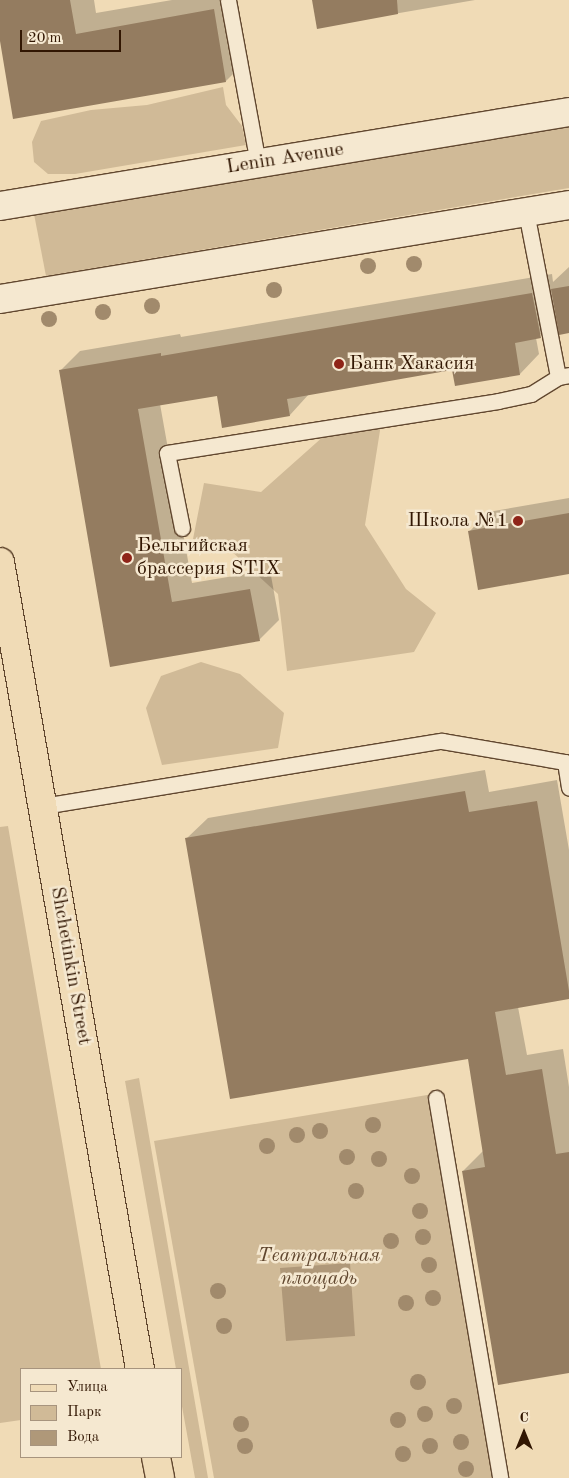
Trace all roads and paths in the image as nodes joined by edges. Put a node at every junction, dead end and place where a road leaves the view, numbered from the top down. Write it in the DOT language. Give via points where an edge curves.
graph roads {
  1 [pos="228,0"];
  2 [pos="569,112"];
  3 [pos="258,164"];
  4 [pos="569,205"];
  5 [pos="0,206"];
  6 [pos="526,212"];
  7 [pos="0,299"];
  8 [pos="563,376"];
  9 [pos="182,528"];
  10 [pos="0,562"];
  11 [pos="569,788"];
  12 [pos="43,806"];
  13 [pos="436,1098"];
  14 [pos="140,1368"];
  15 [pos="156,1458"];
  16 [pos="160,1478"];
  17 [pos="500,1478"];
  1 -- 3 [label="lane"];
  2 -- 3 [label="street, Lenin Avenue"];
  3 -- 5 [label="street, Lenin Avenue"];
  4 -- 6 [label="street"];
  6 -- 7 [label="street"];
  6 -- 8 [label="lane"];
  8 -- 9 [label="lane" via="531,394 498,401 167,453"];
  10 -- 12 [label="main road, Shchetinkin Street"];
  11 -- 12 [label="lane" via="565,762 442,741"];
  12 -- 14 [label="main road, Shchetinkin Street"];
  13 -- 17 [label="lane"];
  15 -- 16 [label="main road"];
}
